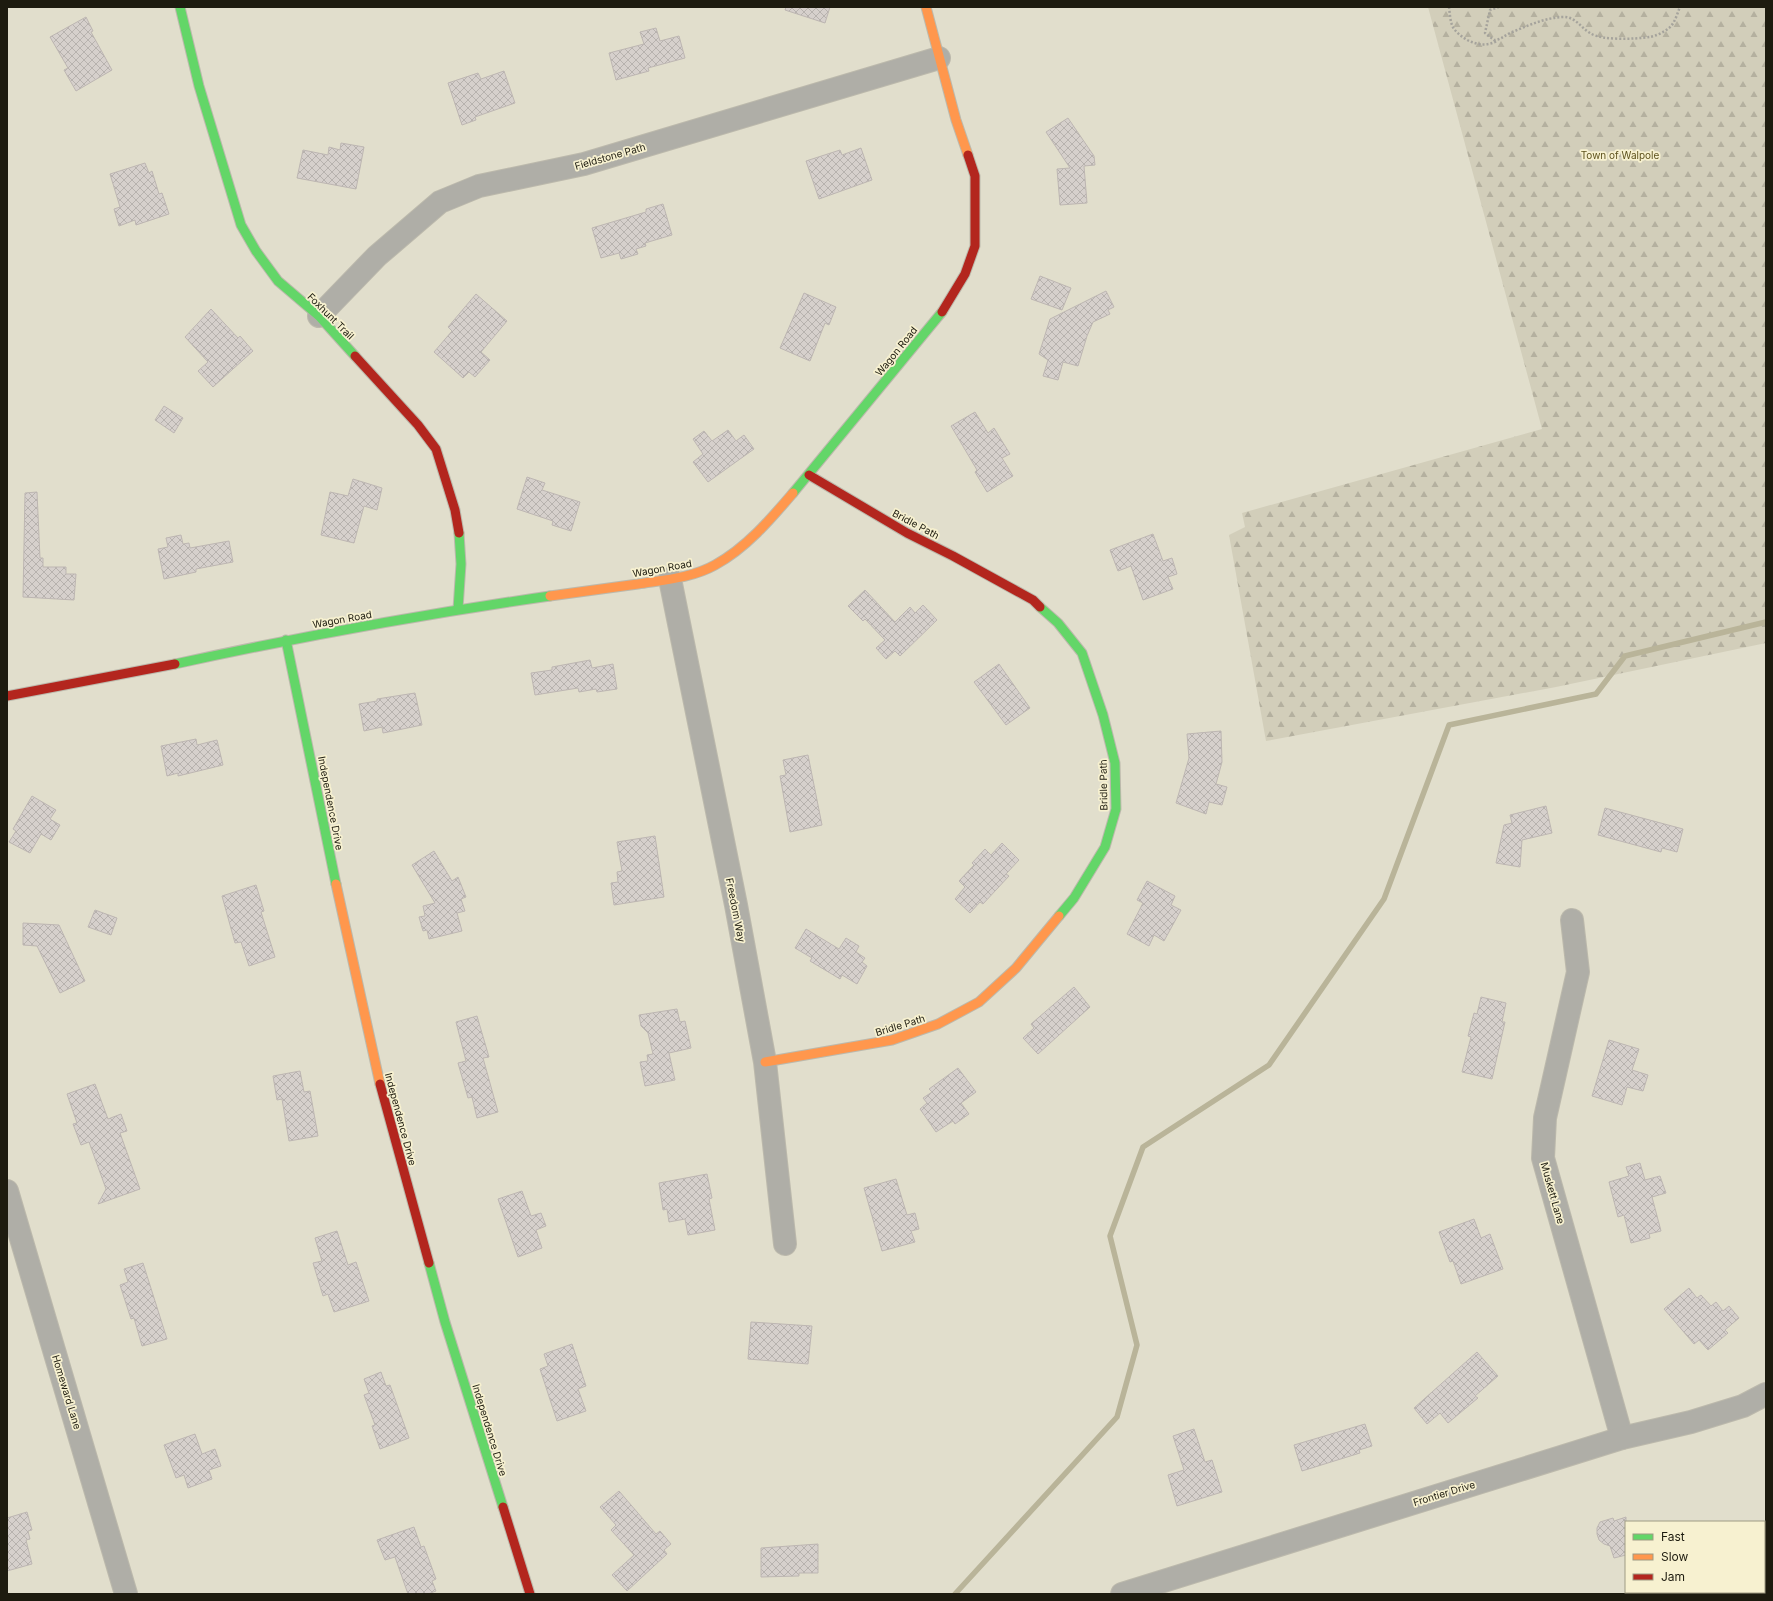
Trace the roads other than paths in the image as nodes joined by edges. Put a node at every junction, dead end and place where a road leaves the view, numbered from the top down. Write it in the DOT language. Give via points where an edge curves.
graph roads {
  1 [pos="180,7"];
  2 [pos="926,7"];
  3 [pos="939,58"];
  4 [pos="319,316"];
  5 [pos="809,475"];
  6 [pos="670,579"];
  7 [pos="458,609"];
  8 [pos="286,640"];
  9 [pos="7,696"];
  10 [pos="1572,920"];
  11 [pos="764,1062"];
  12 [pos="7,1191"];
  13 [pos="785,1244"];
  14 [pos="1766,1394"];
  15 [pos="1622,1438"];
  16 [pos="126,1594"];
  17 [pos="530,1594"];
  18 [pos="1122,1594"];
  1 -- 4 [label="street, Foxhunt Trail" via="199,86 241,225 278,281"];
  2 -- 3 [label="street, Wagon Road"];
  3 -- 4 [label="street, Fieldstone Path" via="584,164 479,186 447,199 440,202 377,256"];
  3 -- 5 [label="street, Wagon Road" via="975,176 975,246 965,274 947,306"];
  4 -- 7 [label="street, Foxhunt Trail" via="418,425 436,449 455,510 459,536 461,564"];
  5 -- 6 [label="street, Wagon Road" via="742,547 700,572"];
  5 -- 11 [label="street, Bridle Path" via="906,533 1033,600 1058,623 1082,653 1103,715 1115,762 1116,809 1105,847 1074,898 1016,968 980,1002 938,1024 892,1040"];
  6 -- 7 [label="street, Wagon Road"];
  6 -- 11 [label="street, Freedom Way" via="736,905"];
  7 -- 8 [label="street, Wagon Road"];
  8 -- 9 [label="street, Wagon Road"];
  8 -- 17 [label="street, Independence Drive" via="382,1093 445,1322"];
  10 -- 15 [label="street, Muskett Lane" via="1578,972 1545,1118 1543,1158"];
  11 -- 13 [label="street, Freedom Way"];
  12 -- 16 [label="street, Homeward Lane"];
  14 -- 15 [label="street, Frontier Drive" via="1736,1409"];
  15 -- 18 [label="street, Frontier Drive"];
}
